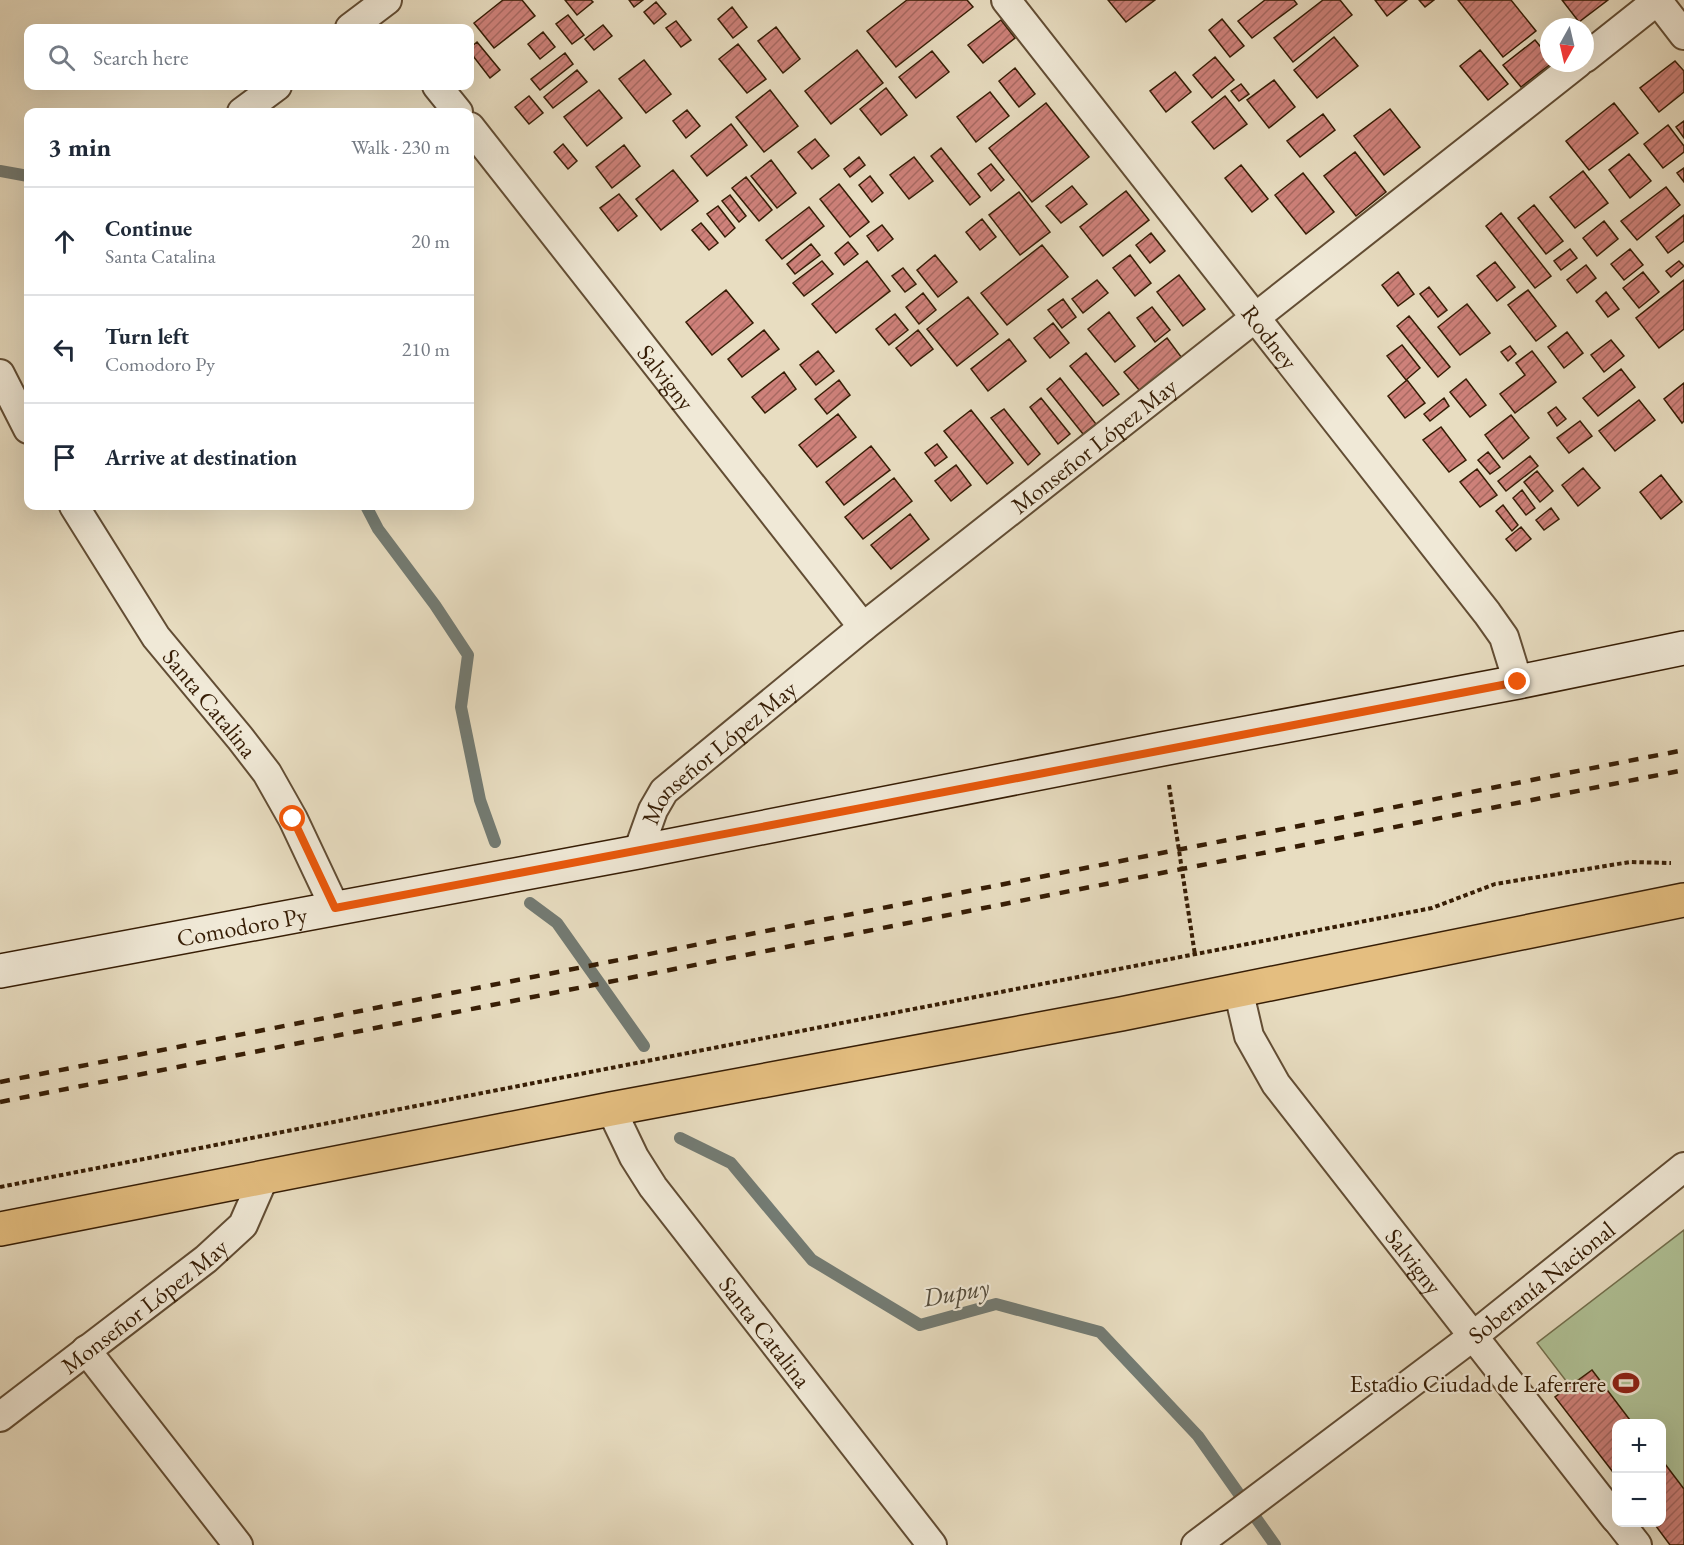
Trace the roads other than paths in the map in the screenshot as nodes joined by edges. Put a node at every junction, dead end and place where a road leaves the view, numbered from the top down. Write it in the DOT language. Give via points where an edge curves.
graph roads {
  1 [pos="1006,0"];
  2 [pos="1658,0"];
  3 [pos="381,9"];
  4 [pos="357,24"];
  5 [pos="1684,34"];
  6 [pos="1594,51"];
  7 [pos="1567,72"];
  8 [pos="272,90"];
  9 [pos="440,90"];
  10 [pos="247,108"];
  11 [pos="455,108"];
  12 [pos="474,132"];
  13 [pos="1255,318"];
  14 [pos="0,374"];
  15 [pos="24,421"];
  16 [pos="77,510"];
  17 [pos="863,627"];
  18 [pos="1684,648"];
  19 [pos="1518,682"];
  20 [pos="638,852"];
  21 [pos="1684,900"];
  22 [pos="335,908"];
  23 [pos="0,971"];
  24 [pos="1238,989"];
  25 [pos="611,1109"];
  26 [pos="1684,1167"];
  27 [pos="264,1177"];
  28 [pos="0,1229"];
  29 [pos="1473,1337"];
  30 [pos="86,1350"];
  31 [pos="0,1417"];
  32 [pos="1612,1513"];
  33 [pos="1623,1527"];
  34 [pos="1200,1542"];
  35 [pos="238,1545"];
  36 [pos="932,1545"];
  37 [pos="1637,1545"];
  1 -- 13 [label="street, Rodney"];
  2 -- 5 [label="street"];
  2 -- 6 [label="street"];
  3 -- 4 [label="street"];
  7 -- 13 [label="street, Monseñor López May"];
  8 -- 10 [label="street"];
  9 -- 11 [label="street"];
  12 -- 17 [label="street, Salvigny"];
  13 -- 17 [label="street, Monseñor López May"];
  13 -- 19 [label="street, Rodney" via="1487,613 1504,637"];
  14 -- 15 [label="street"];
  16 -- 22 [label="street, Santa Catalina" via="156,637 267,773"];
  17 -- 20 [label="street, Monseñor López May" via="664,791"];
  18 -- 19 [label="main road, Comodoro Py"];
  19 -- 20 [label="main road, Comodoro Py"];
  20 -- 22 [label="main road, Comodoro Py"];
  21 -- 24 [label="main road"];
  22 -- 23 [label="main road, Comodoro Py"];
  24 -- 25 [label="main road"];
  24 -- 29 [label="street, Salvigny" via="1249,1036 1276,1084"];
  25 -- 27 [label="main road"];
  25 -- 36 [label="street, Santa Catalina" via="653,1187"];
  26 -- 29 [label="street, Soberanía Nacional"];
  27 -- 28 [label="main road"];
  27 -- 30 [label="street, Monseñor López May" via="243,1225 206,1259"];
  29 -- 32 [label="street, Salvigny"];
  29 -- 34 [label="street, Soberanía Nacional"];
  30 -- 31 [label="street, Monseñor López May"];
  30 -- 35 [label="street"];
  33 -- 37 [label="street"];
}
